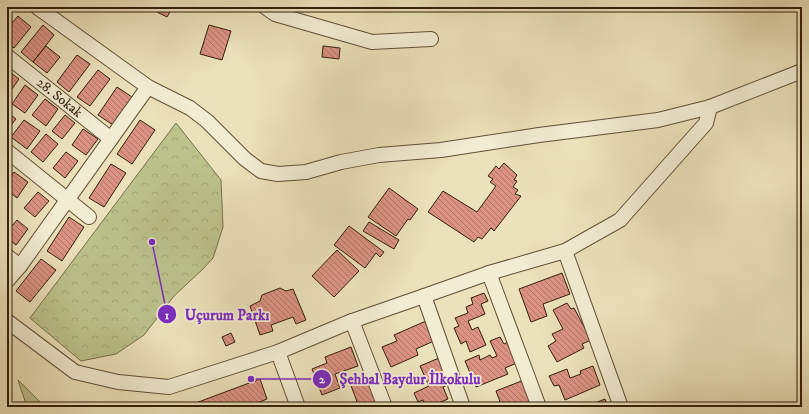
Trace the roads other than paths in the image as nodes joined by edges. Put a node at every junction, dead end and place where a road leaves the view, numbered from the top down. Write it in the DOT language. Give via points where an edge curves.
graph roads {
  1 [pos="37,7"];
  2 [pos="265,7"];
  3 [pos="431,39"];
  4 [pos="7,56"];
  5 [pos="802,71"];
  6 [pos="148,87"];
  7 [pos="710,107"];
  8 [pos="111,139"];
  9 [pos="7,151"];
  10 [pos="68,199"];
  11 [pos="89,217"];
  12 [pos="565,251"];
  13 [pos="7,256"];
  14 [pos="20,266"];
  15 [pos="490,273"];
  16 [pos="7,281"];
  17 [pos="424,296"];
  18 [pos="7,321"];
  19 [pos="352,321"];
  20 [pos="278,352"];
  21 [pos="298,407"];
  22 [pos="385,407"];
  23 [pos="463,407"];
  24 [pos="539,407"];
  25 [pos="621,407"];
  1 -- 6 [label="street"];
  2 -- 3 [label="street" via="275,14 372,42"];
  4 -- 8 [label="street, 28. Sokak"];
  5 -- 7 [label="street"];
  6 -- 7 [label="street" via="190,108 261,171 278,174 306,172 379,155 441,150 658,120"];
  6 -- 8 [label="street"];
  7 -- 12 [label="street" via="706,123 620,220"];
  8 -- 10 [label="street"];
  9 -- 10 [label="street"];
  10 -- 11 [label="street"];
  10 -- 14 [label="street"];
  12 -- 15 [label="street"];
  12 -- 25 [label="street"];
  13 -- 14 [label="street"];
  14 -- 16 [label="street"];
  15 -- 17 [label="street"];
  15 -- 24 [label="street"];
  17 -- 19 [label="street"];
  17 -- 23 [label="street"];
  18 -- 20 [label="street" via="75,372 118,382 169,387"];
  19 -- 20 [label="street"];
  19 -- 22 [label="street"];
  20 -- 21 [label="street"];
}
